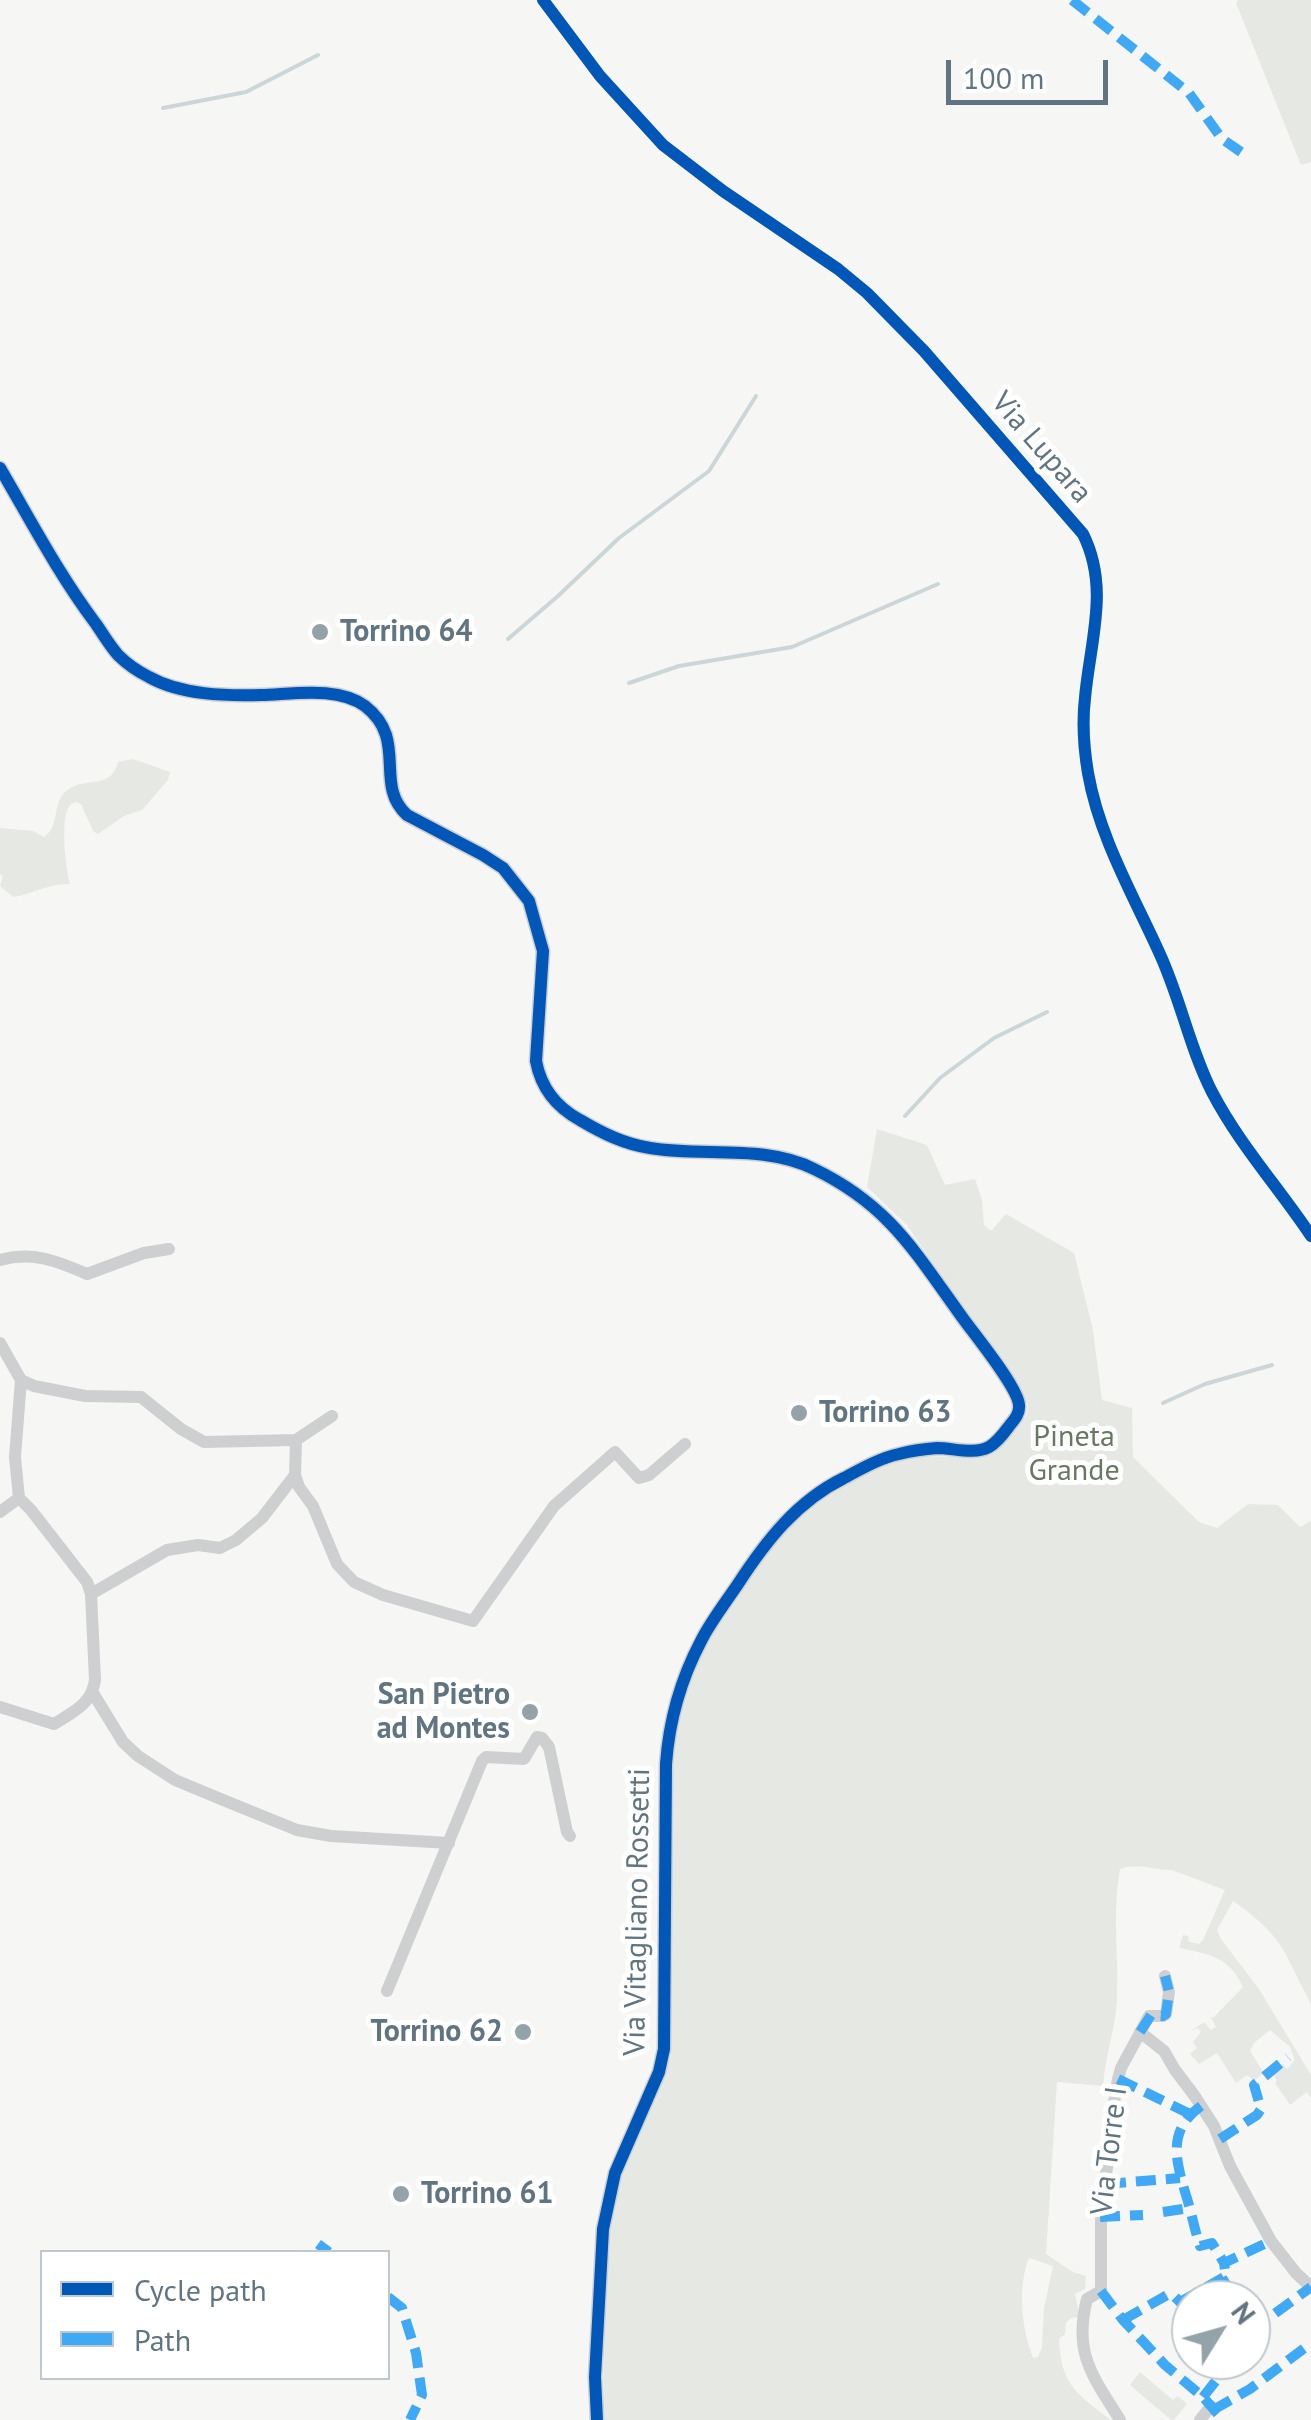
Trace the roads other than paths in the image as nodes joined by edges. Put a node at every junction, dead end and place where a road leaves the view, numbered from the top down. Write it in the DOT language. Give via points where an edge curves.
graph roads {
  1 [pos="544,0"];
  2 [pos="0,468"];
  3 [pos="1311,1236"];
  4 [pos="169,1249"];
  5 [pos="0,1260"];
  6 [pos="0,1343"];
  7 [pos="20,1380"];
  8 [pos="332,1416"];
  9 [pos="296,1440"];
  10 [pos="685,1444"];
  11 [pos="295,1475"];
  12 [pos="19,1498"];
  13 [pos="0,1512"];
  14 [pos="91,1594"];
  15 [pos="93,1693"];
  16 [pos="0,1707"];
  17 [pos="570,1836"];
  18 [pos="450,1842"];
  19 [pos="1165,1976"];
  20 [pos="387,1991"];
  21 [pos="1140,2032"];
  22 [pos="1311,2287"];
  23 [pos="1210,2406"];
  24 [pos="597,2420"];
  25 [pos="1120,2420"];
  26 [pos="1200,2420"];
  1 -- 3 [label="street, Via Lupara" via="663,145 867,293 1083,534 1098,596 1084,698 1094,800 1212,1092"];
  2 -- 24 [label="street, Via Vitagliano Rossetti" via="118,656 150,678 237,695 343,696 376,715 388,738 398,808 503,868 528,901 543,950 537,1068 561,1108 638,1146 788,1159 854,1191 905,1238 1019,1402 1016,1417 987,1448 894,1455 809,1498 764,1545 699,1646 668,1737 664,2049 615,2174 603,2229"];
  4 -- 5 [label="street" via="87,1274 20,1254"];
  6 -- 7 [label="street"];
  7 -- 9 [label="street" via="85,1396 141,1396 204,1442"];
  7 -- 12 [label="street"];
  8 -- 9 [label="street"];
  9 -- 11 [label="street"];
  10 -- 11 [label="street" via="640,1478 615,1452 554,1506 473,1621 354,1582 336,1564"];
  11 -- 14 [label="street" via="236,1540 220,1548 167,1550"];
  12 -- 13 [label="street"];
  12 -- 14 [label="street"];
  14 -- 15 [label="street"];
  15 -- 16 [label="street" via="54,1724"];
  15 -- 18 [label="street" via="124,1742 174,1780 298,1830"];
  17 -- 18 [label="street" via="549,1746 538,1737 524,1759 482,1761"];
  18 -- 20 [label="street"];
  19 -- 21 [label="street, Via Torre I" via="1166,2014 1150,2015"];
  21 -- 22 [label="street" via="1166,2054 1194,2095 1271,2241"];
  21 -- 25 [label="street, Via Torre I" via="1121,2068 1113,2108 1100,2204 1100,2291 1087,2299 1082,2347"];
  23 -- 26 [label="street"];
}
